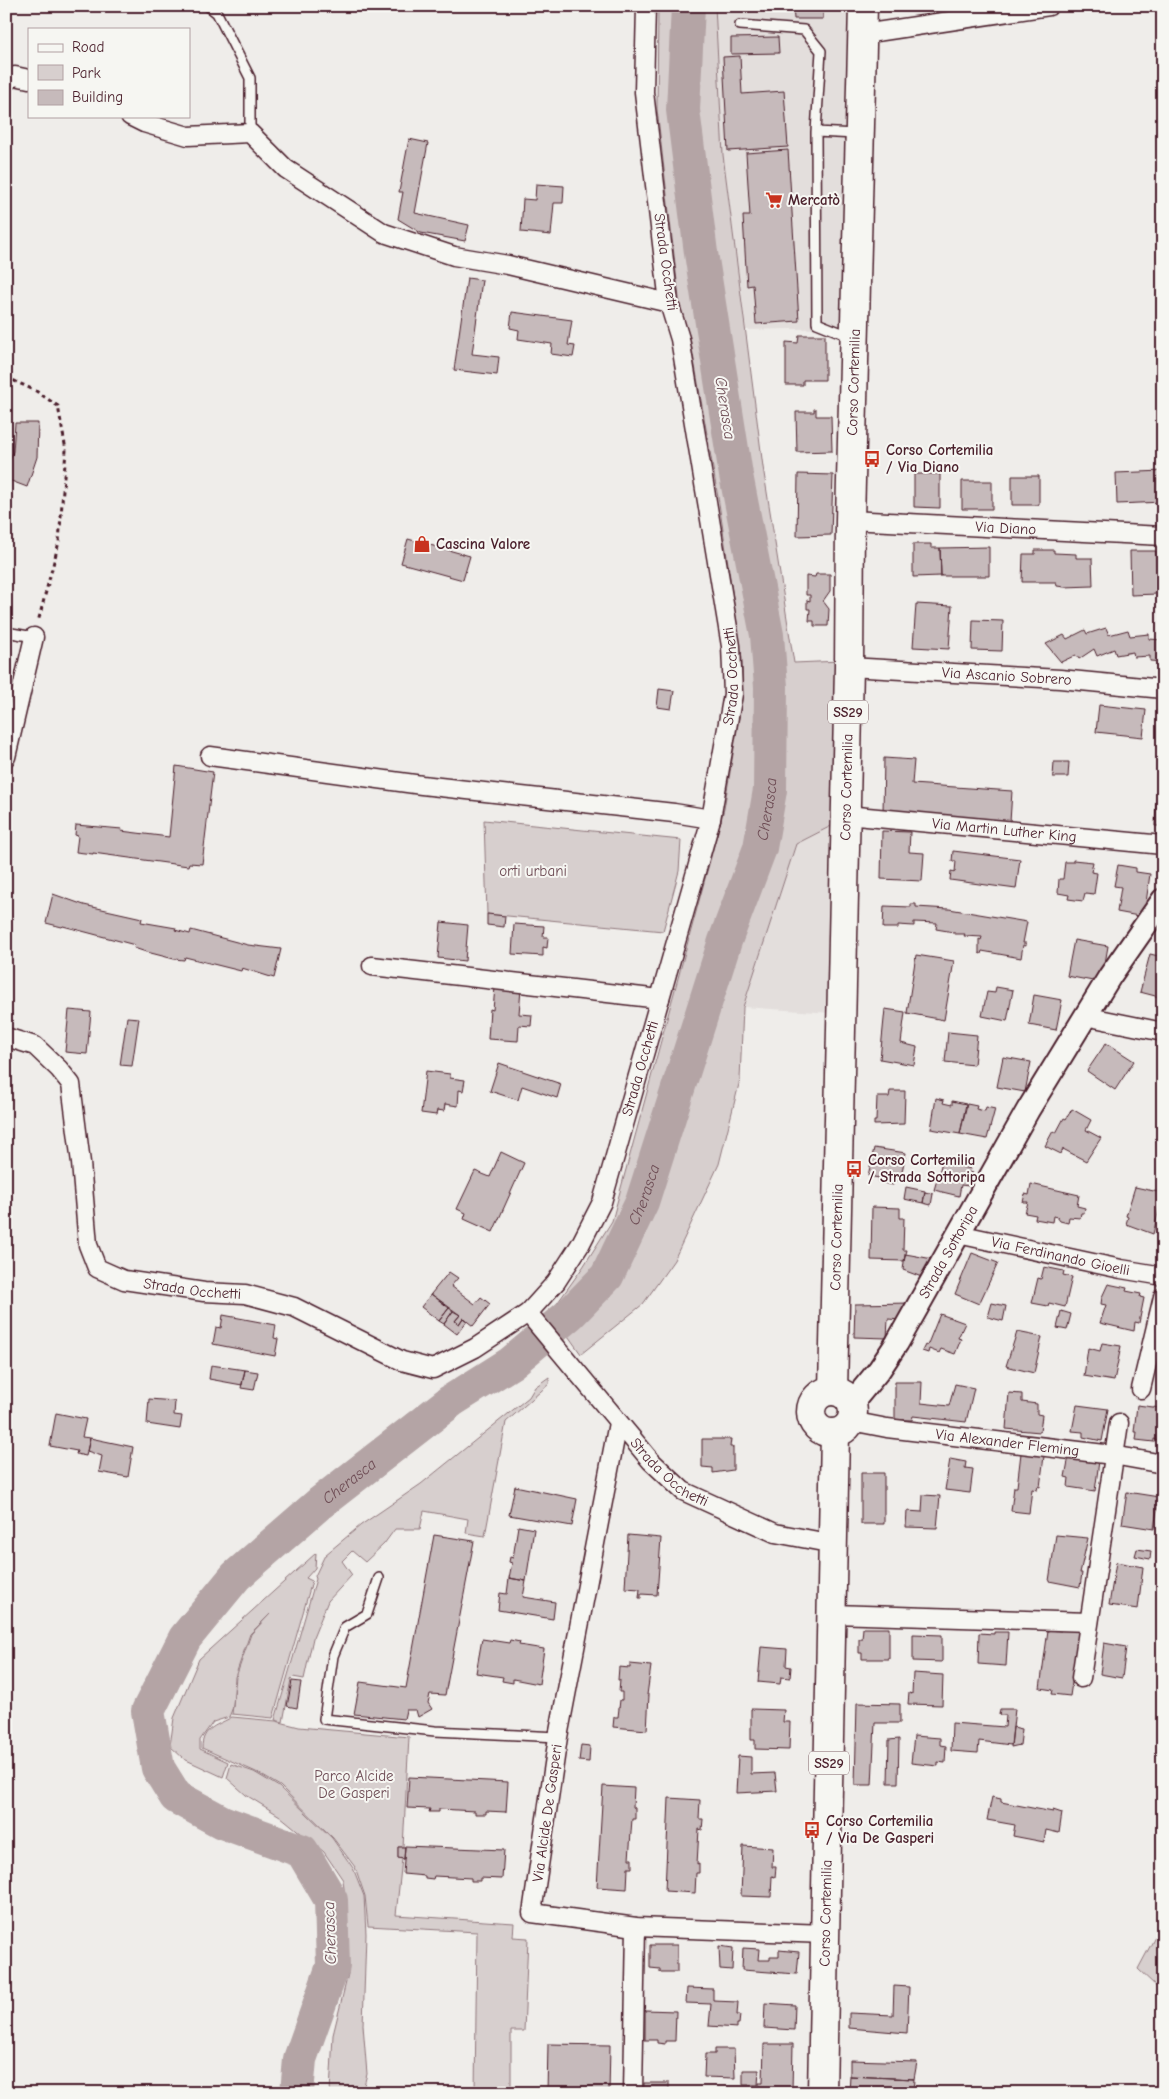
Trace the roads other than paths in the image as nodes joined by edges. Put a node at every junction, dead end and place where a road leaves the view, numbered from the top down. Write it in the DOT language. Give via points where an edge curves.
graph roads {
  1 [pos="208,6"];
  2 [pos="646,6"];
  3 [pos="863,6"];
  4 [pos="1049,6"];
  5 [pos="740,25"];
  6 [pos="863,34"];
  7 [pos="28,79"];
  8 [pos="6,81"];
  9 [pos="134,118"];
  10 [pos="816,132"];
  11 [pos="250,133"];
  12 [pos="860,134"];
  13 [pos="669,303"];
  14 [pos="855,338"];
  15 [pos="850,520"];
  16 [pos="1163,536"];
  17 [pos="6,632"];
  18 [pos="34,637"];
  19 [pos="849,667"];
  20 [pos="1163,689"];
  21 [pos="210,756"];
  22 [pos="6,757"];
  23 [pos="846,816"];
  24 [pos="711,819"];
  25 [pos="1163,845"];
  26 [pos="1163,900"];
  27 [pos="372,966"];
  28 [pos="660,999"];
  29 [pos="1085,1016"];
  30 [pos="1163,1032"];
  31 [pos="6,1037"];
  32 [pos="958,1234"];
  33 [pos="1163,1276"];
  34 [pos="1163,1297"];
  35 [pos="528,1313"];
  36 [pos="1141,1389"];
  37 [pos="842,1412"];
  38 [pos="618,1423"];
  39 [pos="1119,1423"];
  40 [pos="1113,1455"];
  41 [pos="1163,1464"];
  42 [pos="834,1544"];
  43 [pos="379,1578"];
  44 [pos="833,1614"];
  45 [pos="1090,1622"];
  46 [pos="1081,1678"];
  47 [pos="558,1737"];
  48 [pos="636,1927"];
  49 [pos="826,1934"];
  50 [pos="633,2093"];
  51 [pos="822,2093"];
  1 -- 11 [label="lane" via="217,13 250,78"];
  2 -- 13 [label="street, Strada Occhetti" via="644,92"];
  3 -- 6 [label="main road, SS29"];
  4 -- 6 [label="street"];
  5 -- 10 [label="lane" via="804,30 821,51"];
  6 -- 12 [label="main road, Corso Cortemilia / SS29"];
  7 -- 8 [label="street" via="14,76"];
  9 -- 11 [label="street" via="188,136"];
  10 -- 12 [label="lane"];
  10 -- 14 [label="lane" via="817,322"];
  11 -- 13 [label="street" via="286,169 384,233 454,256 508,265"];
  12 -- 14 [label="main road, Corso Cortemilia / SS29"];
  13 -- 24 [label="street, Strada Occhetti" via="680,339 730,646 733,694"];
  14 -- 15 [label="main road, Corso Cortemilia / SS29"];
  15 -- 16 [label="street, Via Diano"];
  15 -- 19 [label="main road, Corso Cortemilia / SS29"];
  17 -- 18 [label="lane"];
  18 -- 22 [label="street"];
  19 -- 20 [label="street, Via Ascanio Sobrero" via="1060,679"];
  19 -- 23 [label="main road, Corso Cortemilia / SS29"];
  21 -- 24 [label="street"];
  23 -- 25 [label="street, Via Martin Luther King"];
  23 -- 37 [label="main road, Corso Cortemilia / SS29"];
  24 -- 28 [label="street, Strada Occhetti"];
  26 -- 29 [label="street, Strada Sottoripa"];
  27 -- 28 [label="street"];
  28 -- 35 [label="street, Strada Occhetti" via="602,1202 580,1246 556,1282"];
  29 -- 30 [label="street"];
  29 -- 32 [label="street, Strada Sottoripa"];
  31 -- 35 [label="street, Strada Occhetti" via="35,1046 71,1084 88,1245 97,1268 124,1280 204,1292 245,1294 294,1307 402,1361 433,1369 475,1348"];
  32 -- 33 [label="street, Via Ferdinando Gioelli"];
  32 -- 37 [label="street, Strada Sottoripa" via="897,1343 879,1370"];
  34 -- 36 [label="street"];
  35 -- 38 [label="street, Strada Occhetti"];
  37 -- 40 [label="street, Via Alexander Fleming" via="887,1428"];
  37 -- 42 [label="main road, Corso Cortemilia / SS29"];
  38 -- 42 [label="street, Strada Occhetti" via="683,1491 775,1533"];
  38 -- 47 [label="street, Via Alcide De Gasperi"];
  39 -- 40 [label="street"];
  40 -- 41 [label="street, Via Alexander Fleming"];
  40 -- 45 [label="street"];
  42 -- 44 [label="main road, Corso Cortemilia / SS29"];
  43 -- 47 [label="lane" via="367,1614 345,1627 333,1656 324,1719 435,1731"];
  44 -- 45 [label="street"];
  44 -- 49 [label="main road, Corso Cortemilia / SS29"];
  45 -- 46 [label="street"];
  47 -- 48 [label="street, Via Alcide De Gasperi" via="532,1913"];
  48 -- 49 [label="street, Via Alcide De Gasperi"];
  48 -- 50 [label="street"];
  49 -- 51 [label="main road, Corso Cortemilia / SS29"];
}
